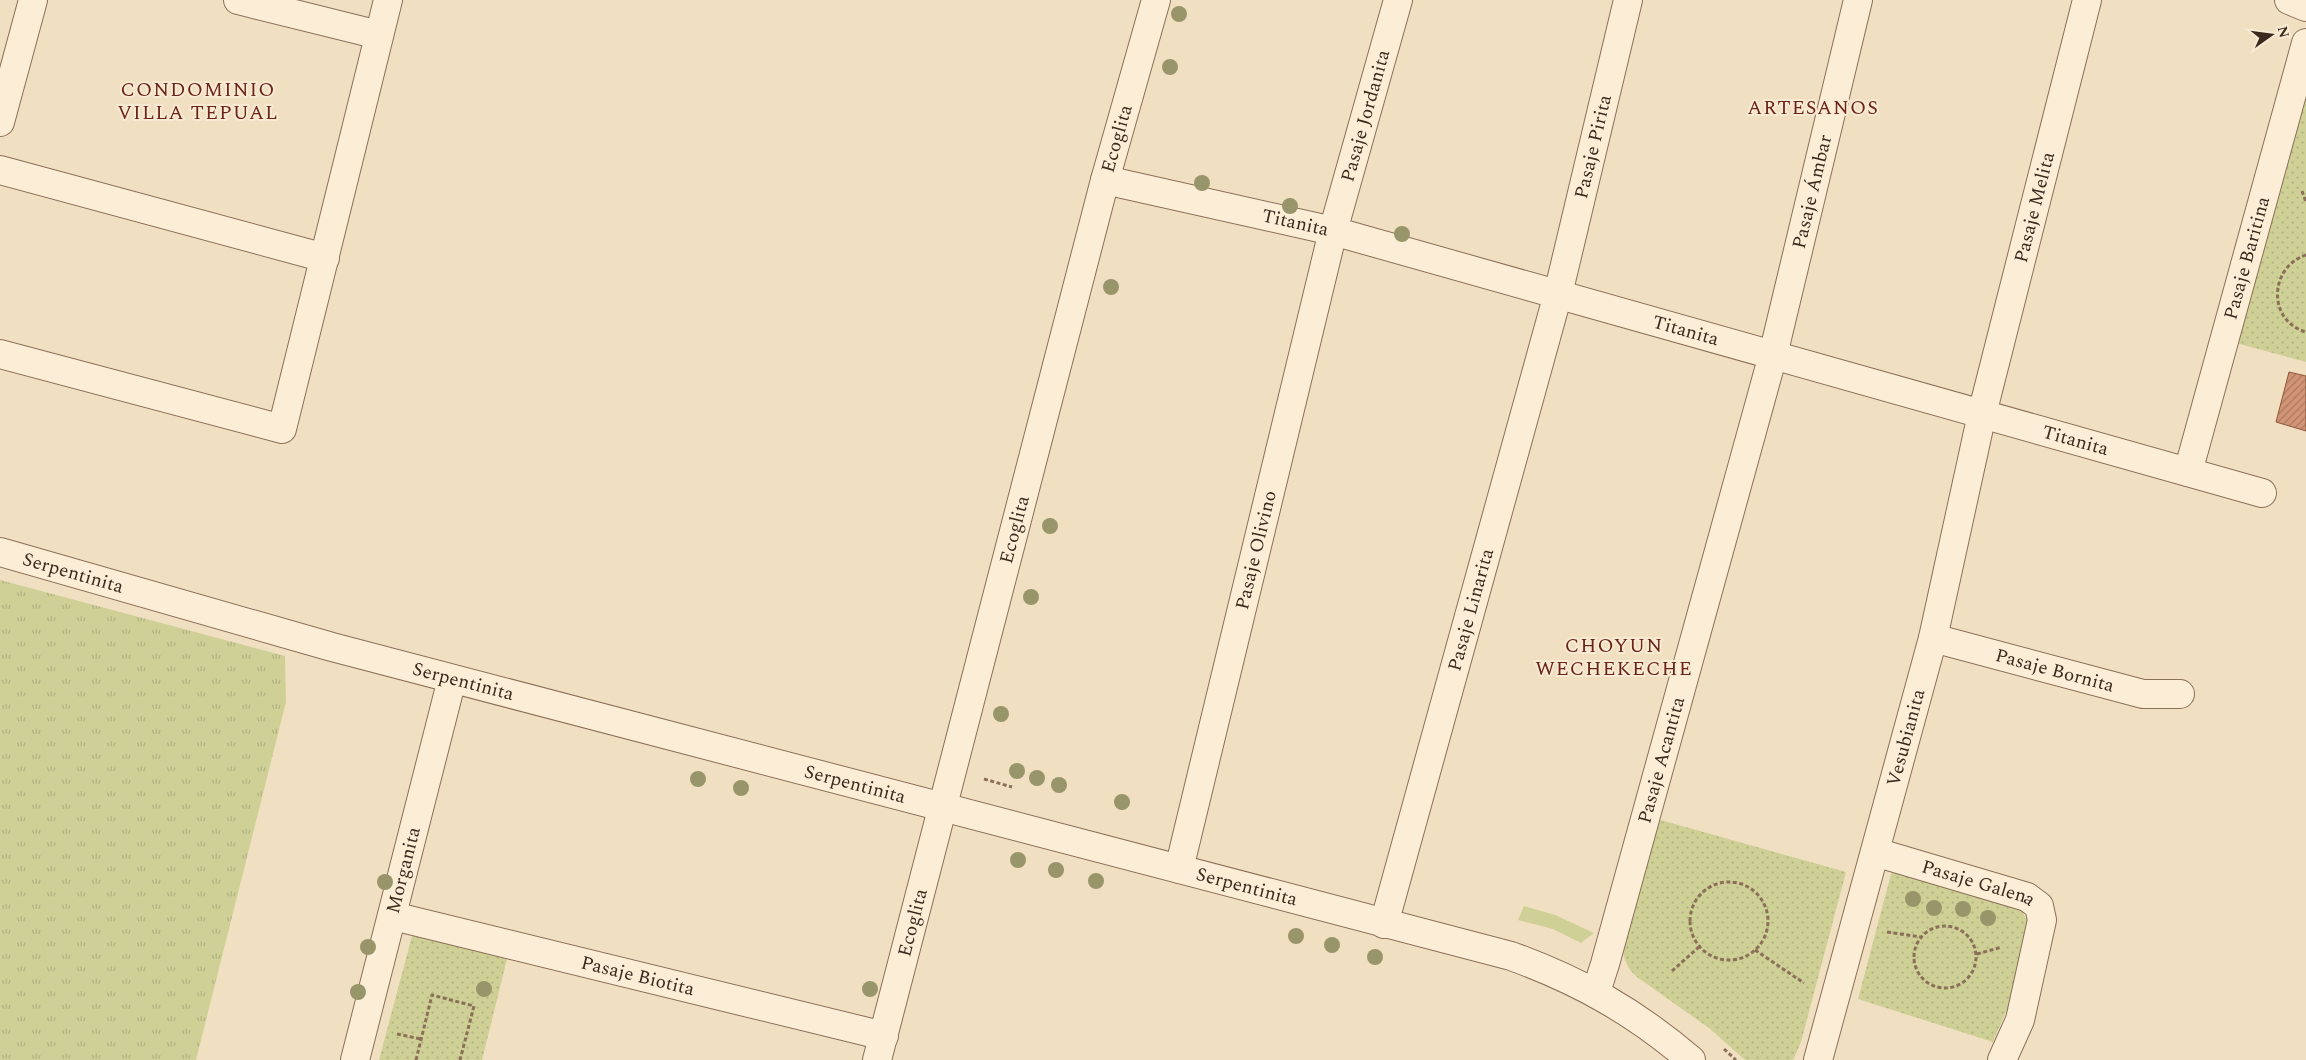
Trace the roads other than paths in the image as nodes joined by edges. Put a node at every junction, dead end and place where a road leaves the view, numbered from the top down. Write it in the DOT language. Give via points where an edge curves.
graph roads {
  1 [pos="33,0"];
  2 [pos="238,0"];
  3 [pos="388,0"];
  4 [pos="1156,0"];
  5 [pos="1398,0"];
  6 [pos="1628,0"];
  7 [pos="1858,0"];
  8 [pos="2087,0"];
  9 [pos="2289,0"];
  10 [pos="2306,7"];
  11 [pos="379,35"];
  12 [pos="2306,43"];
  13 [pos="0,122"];
  14 [pos="0,170"];
  15 [pos="1105,180"];
  16 [pos="1333,231"];
  17 [pos="325,258"];
  18 [pos="1558,294"];
  19 [pos="0,354"];
  20 [pos="1773,355"];
  21 [pos="1982,414"];
  22 [pos="2188,472"];
  23 [pos="2262,493"];
  24 [pos="0,552"];
  25 [pos="1933,638"];
  26 [pos="452,679"];
  27 [pos="2180,694"];
  28 [pos="942,806"];
  29 [pos="1875,852"];
  30 [pos="1179,869"];
  31 [pos="393,916"];
  32 [pos="1384,924"];
  33 [pos="1596,992"];
  34 [pos="884,1053"];
  35 [pos="355,1060"];
  36 [pos="1690,1060"];
  37 [pos="1818,1060"];
  38 [pos="2002,1060"];
  1 -- 13 [label="street"];
  2 -- 11 [label="street"];
  3 -- 11 [label="street"];
  4 -- 15 [label="street, Ecoglita"];
  5 -- 16 [label="street, Pasaje Jordanita"];
  6 -- 18 [label="street, Pasaje Pirita"];
  7 -- 20 [label="street, Pasaje Ámbar"];
  8 -- 21 [label="street, Pasaje Melita"];
  9 -- 10 [label="street"];
  11 -- 17 [label="street"];
  12 -- 22 [label="street, Pasaje Baritina"];
  14 -- 17 [label="street"];
  15 -- 16 [label="street, Titanita"];
  15 -- 28 [label="street, Ecoglita"];
  16 -- 18 [label="street, Titanita"];
  16 -- 30 [label="street, Pasaje Olivino"];
  17 -- 19 [label="street" via="282,429"];
  18 -- 20 [label="street, Titanita"];
  18 -- 32 [label="street, Pasaje Linarita"];
  20 -- 21 [label="street, Titanita"];
  20 -- 33 [label="street, Pasaje Acantita"];
  21 -- 22 [label="street, Titanita"];
  21 -- 25 [label="street, Vesubianita"];
  22 -- 23 [label="street, Titanita"];
  24 -- 26 [label="street, Serpentinita" via="332,648"];
  25 -- 27 [label="street, Pasaje Bornita" via="2143,694"];
  25 -- 29 [label="street, Vesubianita"];
  26 -- 28 [label="street, Serpentinita"];
  26 -- 31 [label="street, Morganita"];
  28 -- 30 [label="street, Serpentinita"];
  28 -- 34 [label="street, Ecoglita"];
  29 -- 37 [label="street, Vesubianita"];
  29 -- 38 [label="street, Pasaje Galena" via="2027,897 2039,906 2042,920 2020,1020"];
  30 -- 32 [label="street, Serpentinita"];
  31 -- 34 [label="street, Pasaje Biotita"];
  31 -- 35 [label="street, Morganita"];
  32 -- 33 [label="street, Serpentinita" via="1511,956"];
  33 -- 36 [label="street, Serpentinita"];
}
